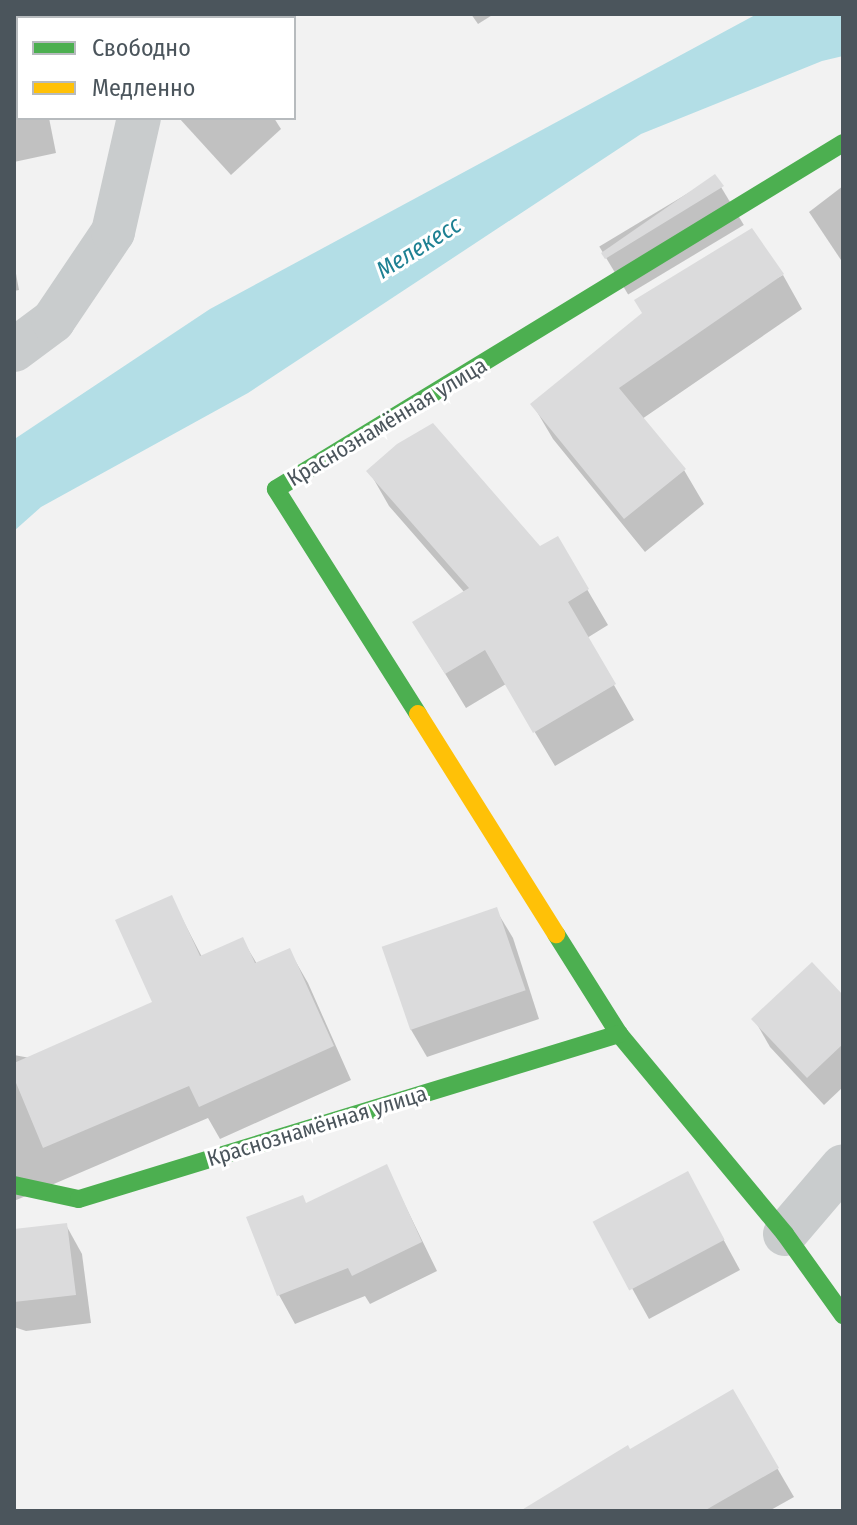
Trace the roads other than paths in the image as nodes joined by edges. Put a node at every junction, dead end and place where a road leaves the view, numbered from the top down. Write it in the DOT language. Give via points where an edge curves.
graph roads {
  1 [pos="139,120"];
  2 [pos="843,143"];
  3 [pos="14,350"];
  4 [pos="619,1034"];
  5 [pos="843,1166"];
  6 [pos="14,1185"];
  7 [pos="785,1234"];
  8 [pos="843,1315"];
  1 -- 3 [label="street" via="113,232 53,321"];
  2 -- 4 [label="street, Краснознамённая улица" via="276,489"];
  4 -- 6 [label="street, Краснознамённая улица" via="79,1199"];
  4 -- 7 [label="street, Краснознамённая улица"];
  5 -- 7 [label="street"];
  7 -- 8 [label="street, Краснознамённая улица"];
}
